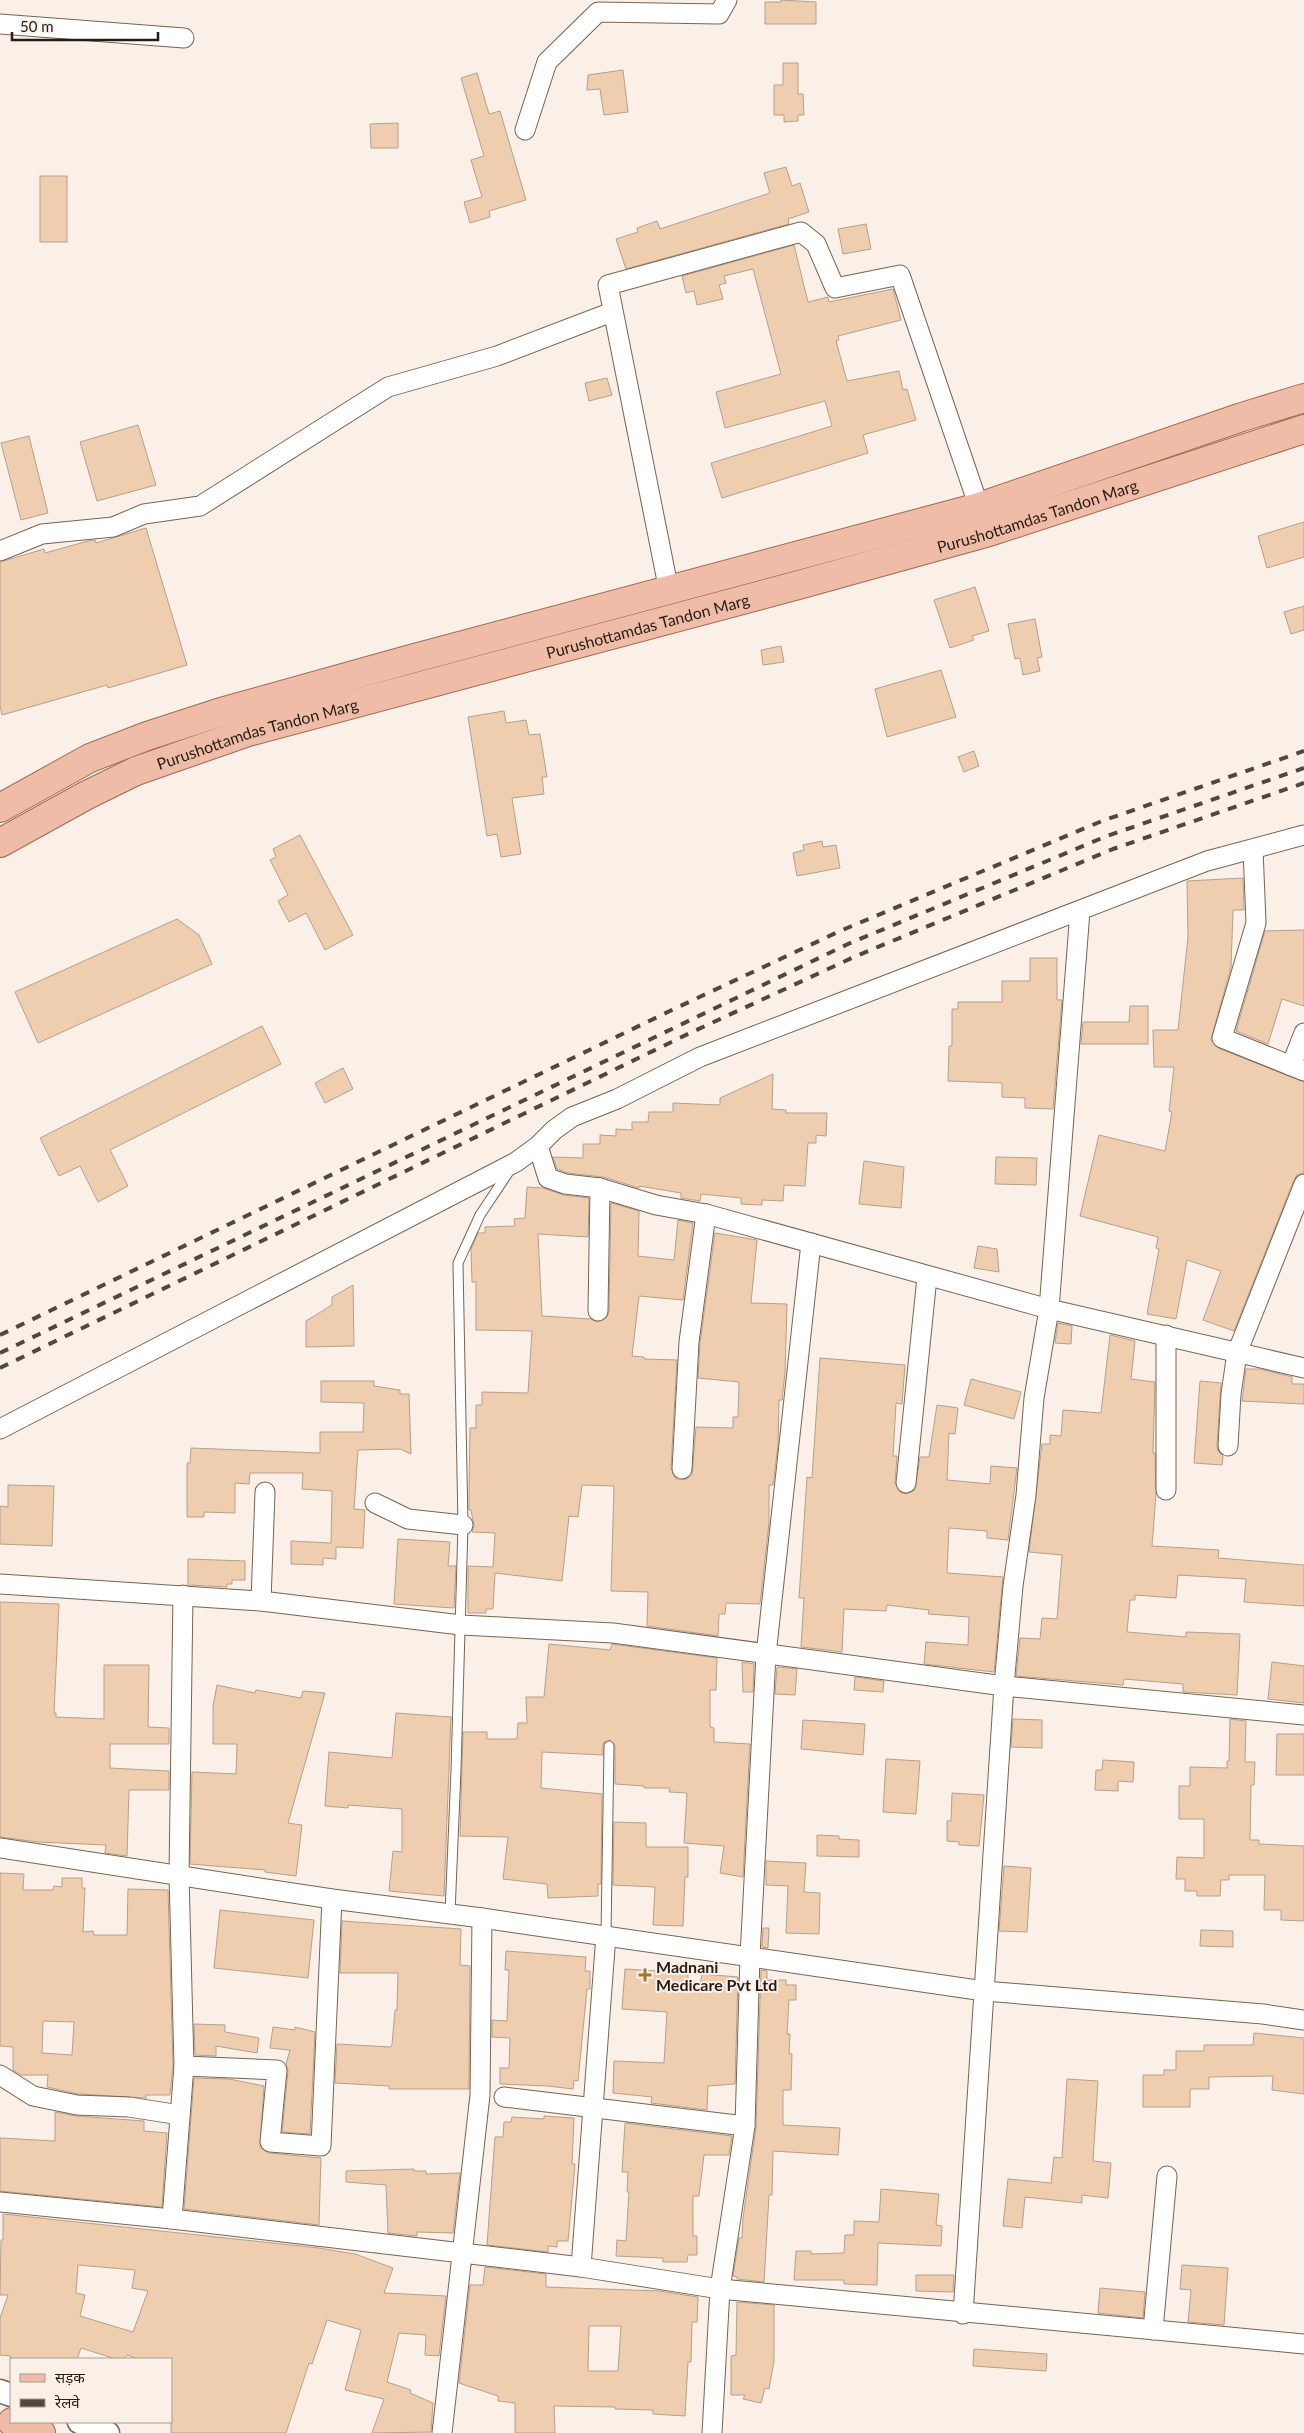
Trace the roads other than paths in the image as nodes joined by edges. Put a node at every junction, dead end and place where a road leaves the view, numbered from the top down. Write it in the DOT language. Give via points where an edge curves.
graph roads {
  1 [pos="727,0"];
  2 [pos="0,24"];
  3 [pos="184,38"];
  4 [pos="525,130"];
  5 [pos="612,312"];
  6 [pos="1304,398"];
  7 [pos="1304,428"];
  8 [pos="979,508"];
  9 [pos="0,551"];
  10 [pos="669,591"];
  11 [pos="0,808"];
  12 [pos="1304,835"];
  13 [pos="0,843"];
  14 [pos="1254,849"];
  15 [pos="1080,911"];
  16 [pos="1304,1033"];
  17 [pos="1298,1068"];
  18 [pos="538,1146"];
  19 [pos="516,1162"];
  20 [pos="1304,1184"];
  21 [pos="600,1188"];
  22 [pos="706,1214"];
  23 [pos="811,1243"];
  24 [pos="927,1277"];
  25 [pos="1050,1309"];
  26 [pos="598,1311"];
  27 [pos="1166,1335"];
  28 [pos="1237,1353"];
  29 [pos="1304,1368"];
  30 [pos="0,1429"];
  31 [pos="1228,1446"];
  32 [pos="682,1469"];
  33 [pos="906,1482"];
  34 [pos="1166,1490"];
  35 [pos="265,1492"];
  36 [pos="375,1503"];
  37 [pos="463,1525"];
  38 [pos="0,1584"];
  39 [pos="183,1595"];
  40 [pos="261,1601"];
  41 [pos="461,1625"];
  42 [pos="766,1655"];
  43 [pos="1004,1686"];
  44 [pos="1304,1715"];
  45 [pos="609,1746"];
  46 [pos="0,1848"];
  47 [pos="179,1875"];
  48 [pos="332,1900"];
  49 [pos="450,1913"];
  50 [pos="482,1918"];
  51 [pos="606,1936"];
  52 [pos="750,1956"];
  53 [pos="984,1991"];
  54 [pos="1304,2020"];
  55 [pos="184,2066"];
  56 [pos="0,2076"];
  57 [pos="504,2097"];
  58 [pos="594,2108"];
  59 [pos="180,2115"];
  60 [pos="745,2126"];
  61 [pos="1167,2176"];
  62 [pos="0,2202"];
  63 [pos="172,2219"];
  64 [pos="461,2254"];
  65 [pos="581,2267"];
  66 [pos="720,2289"];
  67 [pos="963,2314"];
  68 [pos="1153,2330"];
  69 [pos="1304,2344"];
  70 [pos="15,2423"];
  71 [pos="82,2423"];
  72 [pos="42,2433"];
  73 [pos="108,2433"];
  74 [pos="442,2433"];
  75 [pos="712,2433"];
  1 -- 4 [label="street" via="719,14 598,12 547,62"];
  2 -- 3 [label="street"];
  5 -- 8 [label="street" via="608,285 801,232 816,244 835,288 900,275"];
  5 -- 9 [label="street" via="497,356 388,387 200,506 144,514 114,527 42,534"];
  5 -- 10 [label="street"];
  6 -- 8 [label="main road"];
  7 -- 13 [label="main road, Purushottamdas Tandon Marg" via="989,532 248,732 136,771"];
  8 -- 10 [label="main road"];
  10 -- 11 [label="main road" via="303,689 147,736 90,758"];
  12 -- 14 [label="street"];
  14 -- 15 [label="street" via="1207,861"];
  14 -- 17 [label="street" via="1256,923 1222,1038"];
  15 -- 18 [label="street" via="700,1056 617,1099 572,1117"];
  15 -- 25 [label="street"];
  16 -- 17 [label="street"];
  18 -- 19 [label="street"];
  18 -- 21 [label="street" via="548,1178 565,1184"];
  19 -- 30 [label="street"];
  19 -- 37 [label="lane" via="480,1215 458,1263"];
  20 -- 28 [label="street"];
  21 -- 22 [label="street" via="656,1205"];
  21 -- 26 [label="street"];
  22 -- 23 [label="street"];
  22 -- 32 [label="street" via="689,1342"];
  23 -- 24 [label="street"];
  23 -- 42 [label="street"];
  24 -- 25 [label="street"];
  24 -- 33 [label="street"];
  25 -- 27 [label="street"];
  25 -- 43 [label="street" via="1034,1398"];
  27 -- 28 [label="street"];
  27 -- 34 [label="street"];
  28 -- 29 [label="street"];
  28 -- 31 [label="street"];
  35 -- 40 [label="street"];
  36 -- 37 [label="street" via="408,1519"];
  37 -- 41 [label="lane"];
  38 -- 39 [label="street"];
  39 -- 40 [label="street"];
  39 -- 47 [label="street"];
  40 -- 41 [label="street"];
  41 -- 42 [label="street" via="613,1633"];
  41 -- 49 [label="lane"];
  42 -- 43 [label="street"];
  42 -- 52 [label="street"];
  43 -- 44 [label="street"];
  43 -- 53 [label="street"];
  45 -- 51 [label="lane"];
  46 -- 47 [label="street"];
  47 -- 48 [label="street"];
  47 -- 55 [label="street"];
  48 -- 49 [label="street"];
  48 -- 55 [label="street" via="321,2146 270,2142 277,2070"];
  49 -- 50 [label="street"];
  50 -- 51 [label="street"];
  50 -- 64 [label="street" via="480,2095"];
  51 -- 52 [label="street"];
  51 -- 58 [label="street"];
  52 -- 53 [label="street"];
  52 -- 60 [label="street"];
  53 -- 54 [label="street"];
  53 -- 67 [label="street"];
  55 -- 59 [label="street"];
  56 -- 59 [label="street" via="33,2096 78,2105 129,2107"];
  57 -- 58 [label="street"];
  58 -- 60 [label="street"];
  58 -- 65 [label="street"];
  59 -- 63 [label="street"];
  60 -- 66 [label="street"];
  61 -- 68 [label="street"];
  62 -- 63 [label="street"];
  63 -- 64 [label="street"];
  64 -- 65 [label="street"];
  64 -- 74 [label="street"];
  65 -- 66 [label="street"];
  66 -- 67 [label="street"];
  66 -- 75 [label="street"];
  67 -- 68 [label="street"];
  68 -- 69 [label="street"];
  70 -- 72 [label="main road"];
  71 -- 73 [label="street"];
}
